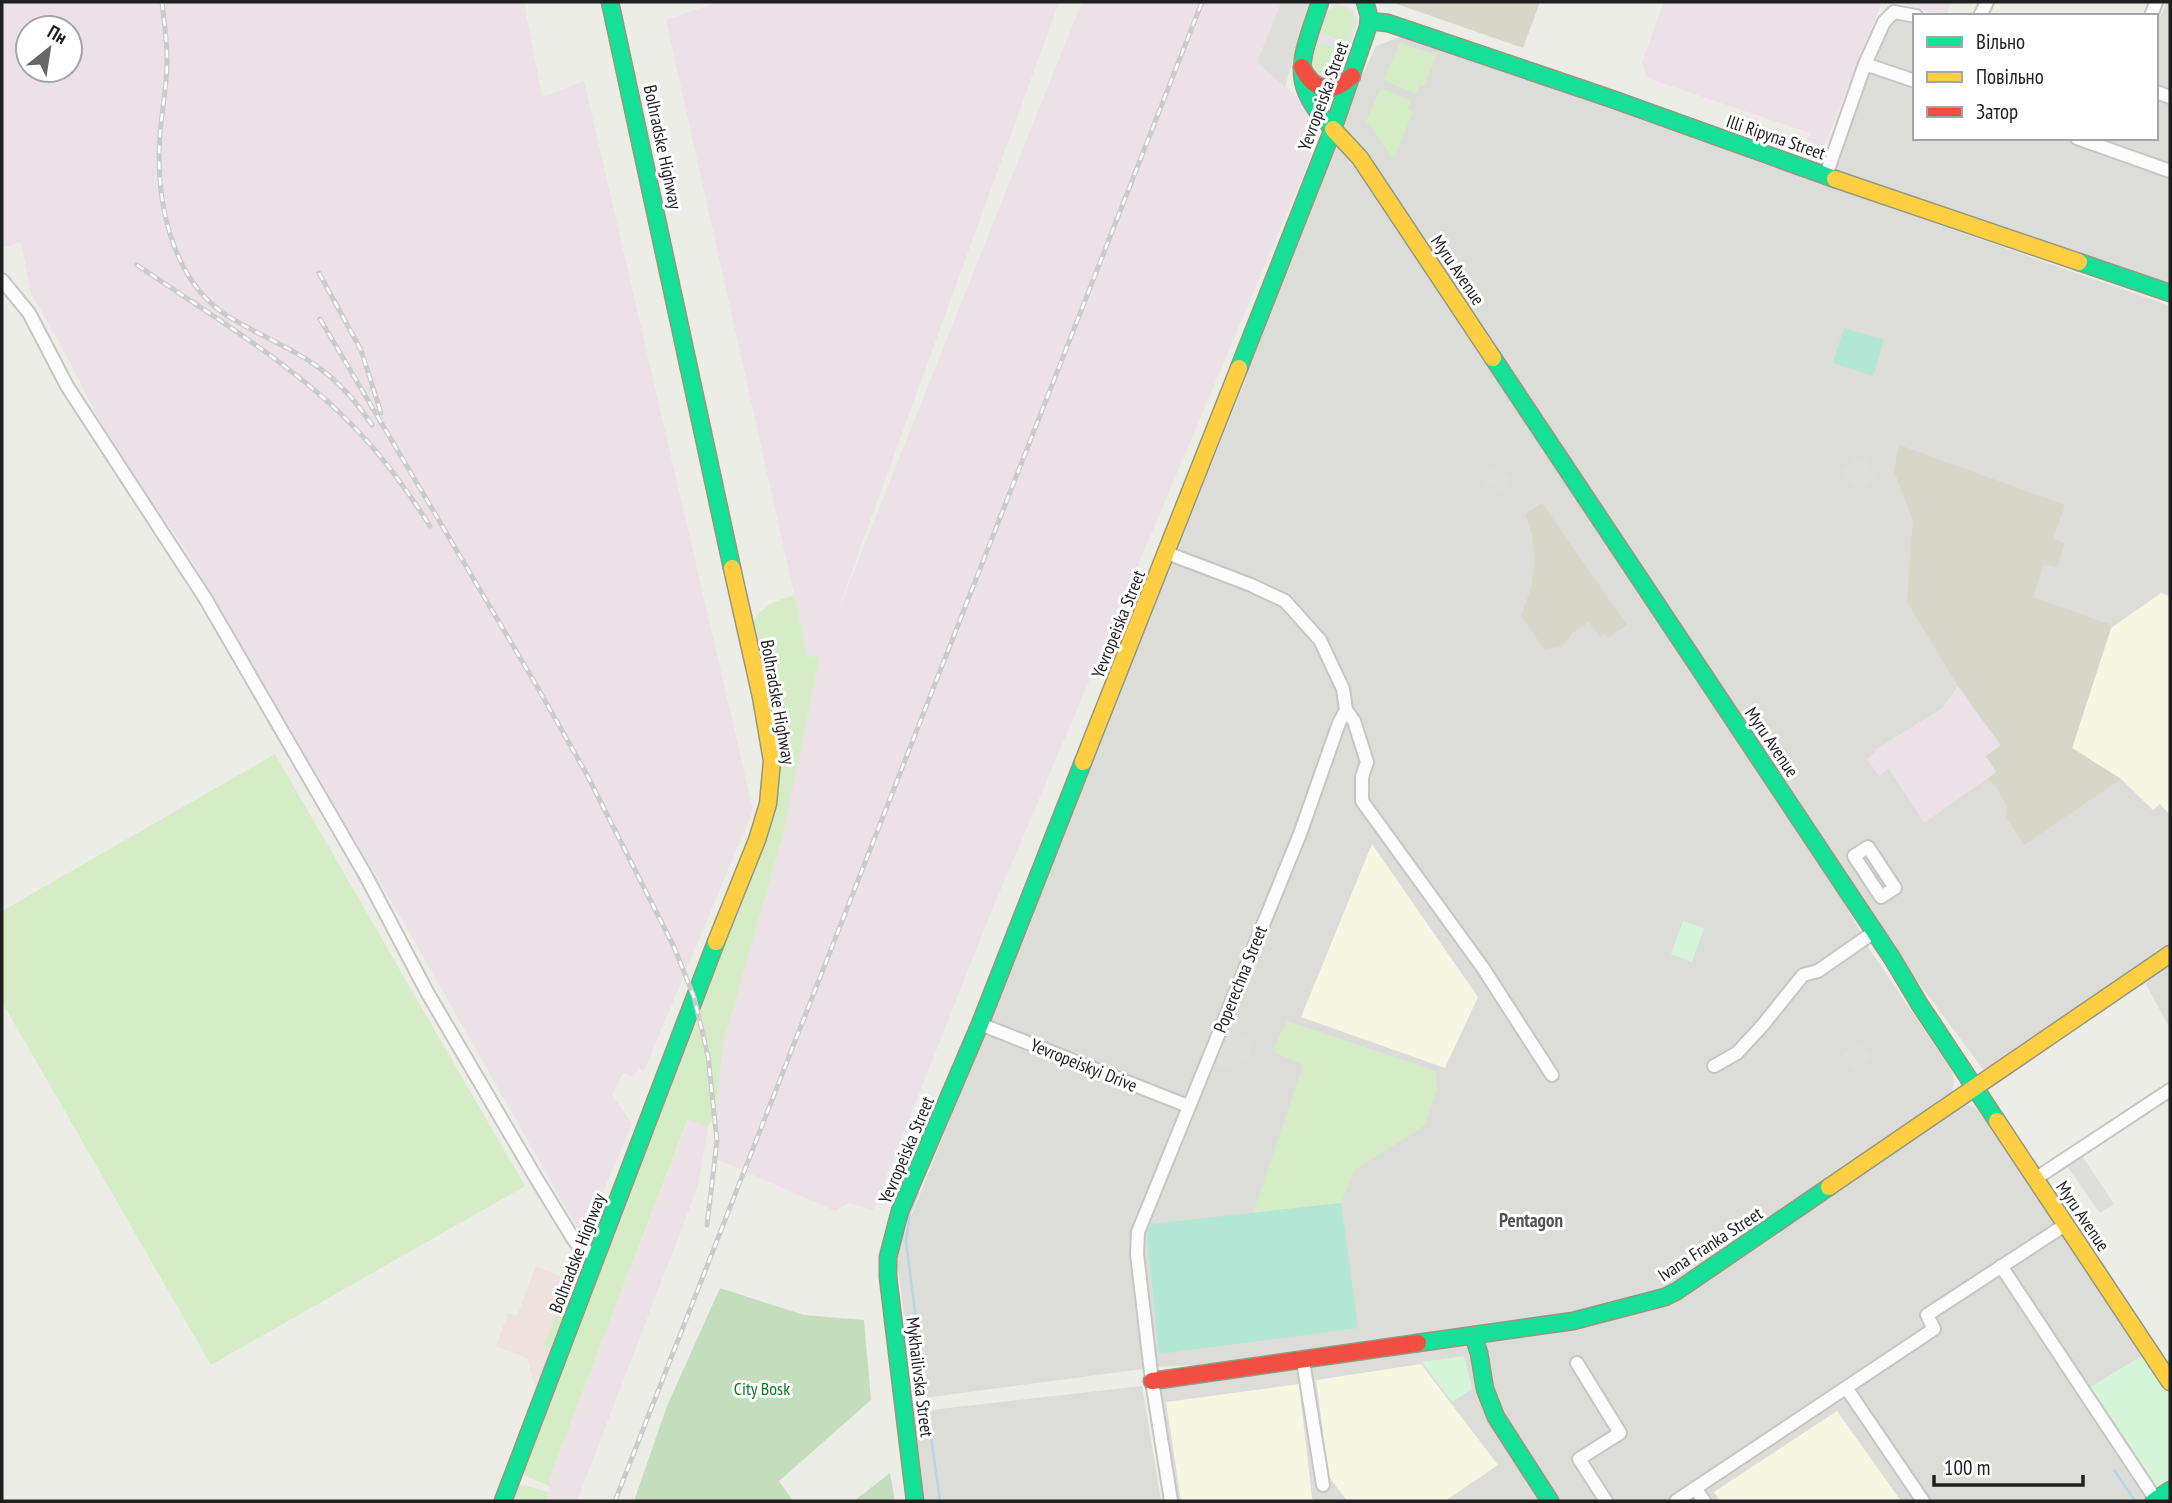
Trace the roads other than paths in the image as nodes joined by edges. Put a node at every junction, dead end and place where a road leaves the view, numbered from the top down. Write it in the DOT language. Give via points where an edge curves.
graph roads {
  1 [pos="610,2"];
  2 [pos="1320,4"];
  3 [pos="1365,8"];
  4 [pos="1913,15"];
  5 [pos="1301,64"];
  6 [pos="1865,64"];
  7 [pos="1354,70"];
  8 [pos="1913,81"];
  9 [pos="1333,130"];
  10 [pos="2083,140"];
  11 [pos="2170,171"];
  12 [pos="1826,175"];
  13 [pos="2,280"];
  14 [pos="2170,293"];
  15 [pos="1167,552"];
  16 [pos="1346,710"];
  17 [pos="1874,932"];
  18 [pos="2170,954"];
  19 [pos="980,1024"];
  20 [pos="1714,1066"];
  21 [pos="1552,1075"];
  22 [pos="1974,1088"];
  23 [pos="2170,1090"];
  24 [pos="1188,1106"];
  25 [pos="2035,1179"];
  26 [pos="2065,1225"];
  27 [pos="597,1257"];
  28 [pos="888,1257"];
  29 [pos="2001,1266"];
  30 [pos="1473,1335"];
  31 [pos="1303,1361"];
  32 [pos="1577,1363"];
  33 [pos="1152,1381"];
  34 [pos="2170,1382"];
  35 [pos="1847,1389"];
  36 [pos="1323,1485"];
  37 [pos="1695,1488"];
  38 [pos="2160,1497"];
  39 [pos="503,1501"];
  40 [pos="915,1501"];
  41 [pos="1171,1501"];
  42 [pos="1550,1501"];
  43 [pos="1606,1501"];
  44 [pos="1675,1501"];
  45 [pos="1704,1501"];
  46 [pos="1923,1501"];
  1 -- 27 [label="main road, Bolhradske Highway" via="772,761 768,804 757,840"];
  2 -- 5 [label="main road"];
  3 -- 7 [label="main road, Yevropeiska Street"];
  3 -- 12 [label="main road, Illi Ripyna Street" via="1388,23"];
  4 -- 6 [label="street" via="1894,12 1884,22"];
  5 -- 7 [label="main road" via="1309,81 1326,89 1343,85"];
  5 -- 9 [label="main road, Myru Avenue" via="1308,98"];
  6 -- 8 [label="street"];
  6 -- 12 [label="street"];
  7 -- 9 [label="main road, Yevropeiska Street"];
  9 -- 15 [label="main road, Yevropeiska Street"];
  9 -- 17 [label="main road, Myru Avenue" via="1360,158"];
  10 -- 11 [label="street"];
  12 -- 14 [label="main road, Illi Ripyna Street"];
  13 -- 27 [label="street" via="29,313 67,386 205,598 536,1178 574,1240"];
  15 -- 16 [label="street" via="1285,601 1320,640 1343,689"];
  15 -- 19 [label="main road, Yevropeiska Street"];
  16 -- 21 [label="street" via="1354,720 1367,762 1362,800 1483,968"];
  16 -- 24 [label="street, Poperechna Street"];
  17 -- 20 [label="street" via="1818,971 1803,975 1737,1053"];
  17 -- 22 [label="main road, Myru Avenue"];
  18 -- 22 [label="main road, Ivana Franka Street"];
  19 -- 24 [label="street, Yevropeiskyi Drive"];
  19 -- 28 [label="main road, Yevropeiska Street" via="900,1212"];
  22 -- 25 [label="main road, Myru Avenue"];
  22 -- 30 [label="main road, Ivana Franka Street" via="1677,1291 1573,1321"];
  23 -- 25 [label="street"];
  24 -- 33 [label="street, Poperechna Street" via="1138,1232"];
  25 -- 26 [label="main road, Myru Avenue"];
  26 -- 29 [label="street"];
  26 -- 34 [label="main road, Myru Avenue"];
  27 -- 39 [label="main road, Bolhradske Highway"];
  28 -- 40 [label="main road, Mykhailivska Street"];
  29 -- 35 [label="street" via="1927,1315 1934,1329"];
  29 -- 38 [label="street"];
  30 -- 31 [label="main road, Ivana Franka Street"];
  30 -- 42 [label="main road" via="1496,1417"];
  31 -- 33 [label="main road, Ivana Franka Street"];
  31 -- 36 [label="street"];
  32 -- 43 [label="street" via="1620,1433 1579,1459"];
  33 -- 41 [label="street, Poperechna Street"];
  35 -- 37 [label="street"];
  35 -- 46 [label="street"];
  37 -- 44 [label="street"];
  37 -- 45 [label="street"];
}
